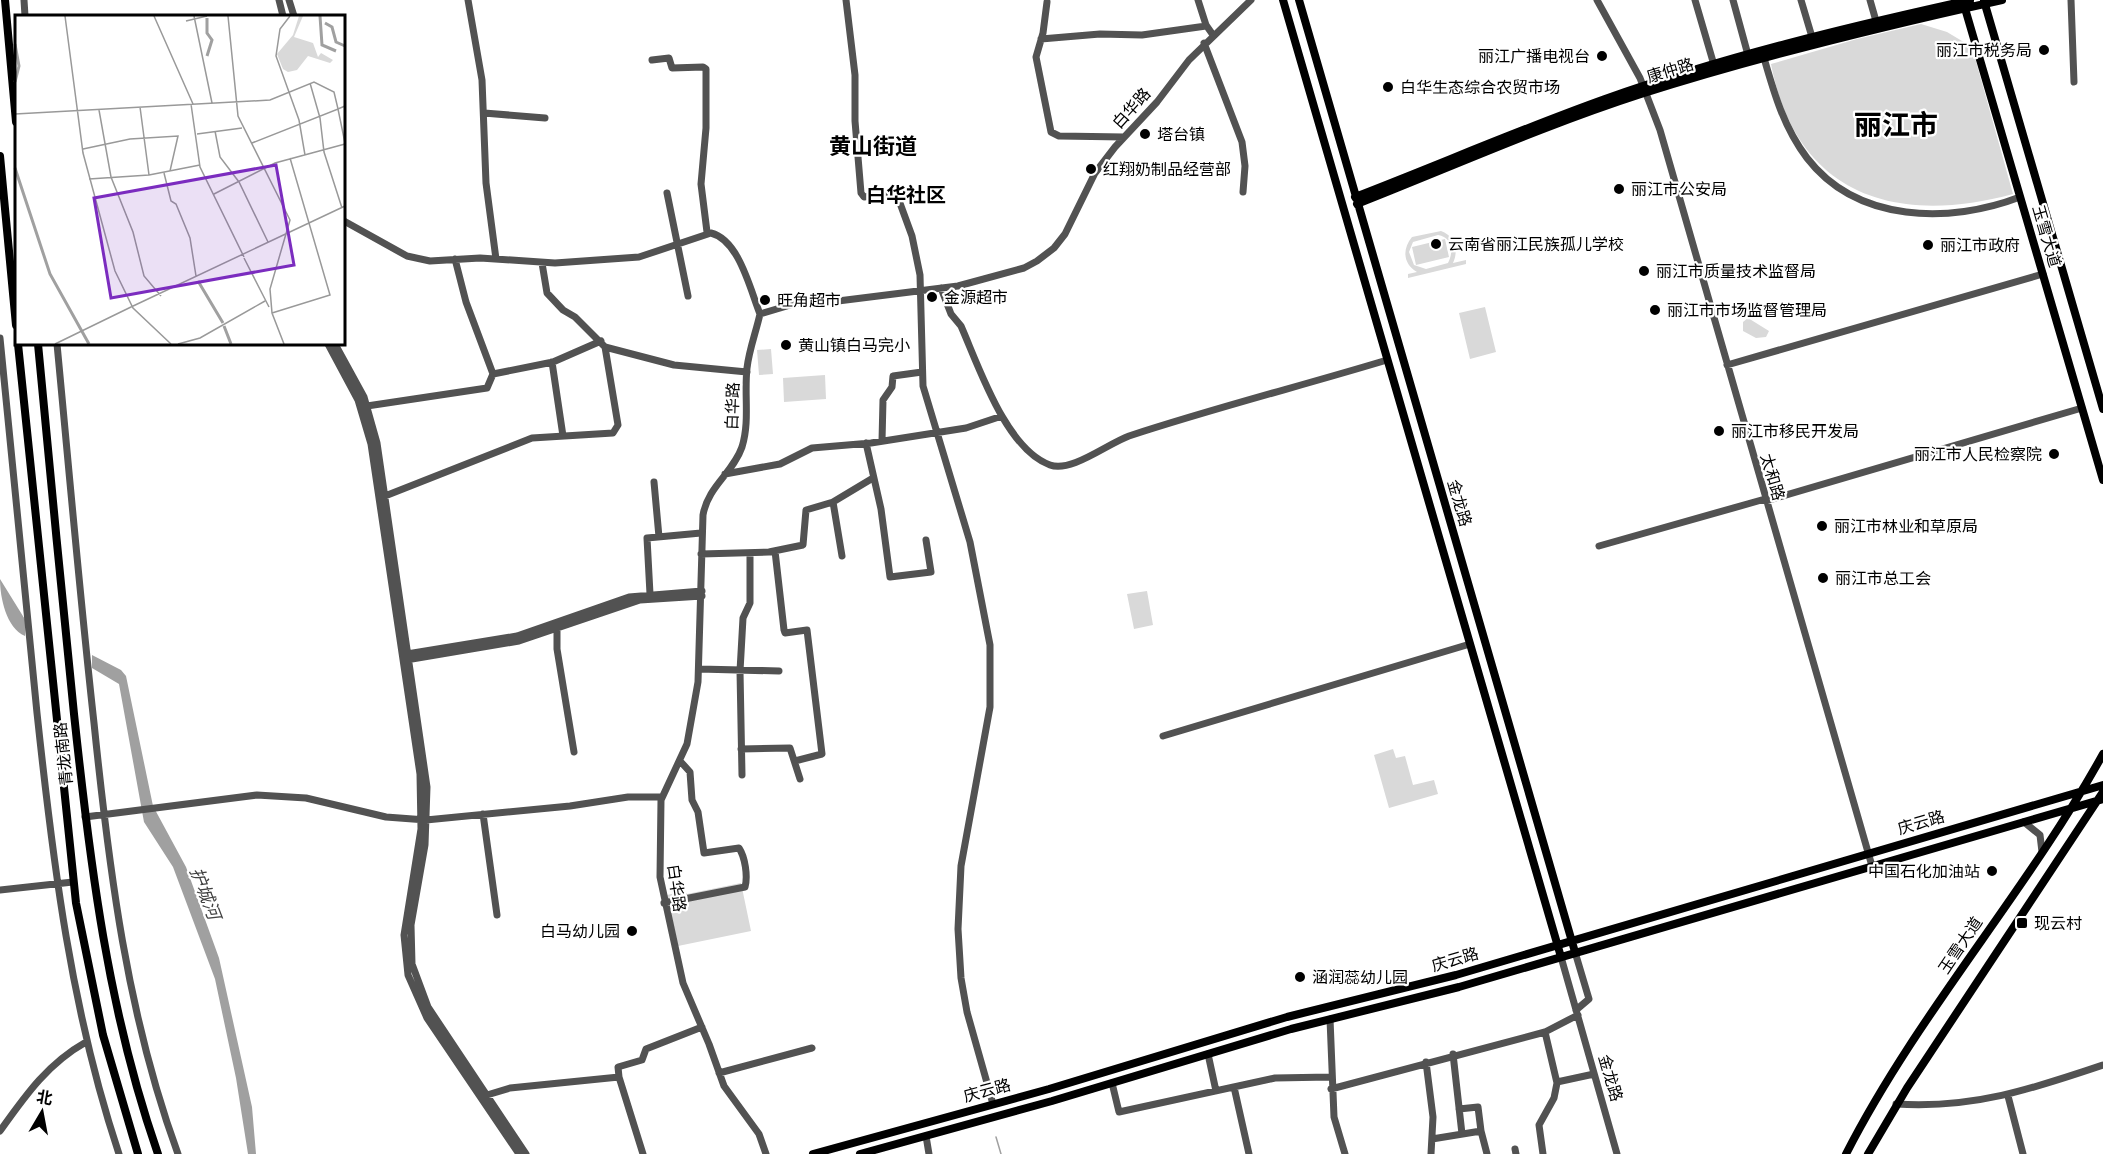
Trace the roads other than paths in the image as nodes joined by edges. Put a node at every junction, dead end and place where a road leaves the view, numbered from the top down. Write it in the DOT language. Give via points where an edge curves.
graph roads {
  1 [pos="5,0"];
  2 [pos="24,0"];
  3 [pos="279,0"];
  4 [pos="289,0"];
  5 [pos="468,0"];
  6 [pos="846,0"];
  7 [pos="1198,0"];
  8 [pos="1251,0"];
  9 [pos="1283,0"];
  10 [pos="1299,0"];
  11 [pos="1598,0"];
  12 [pos="1695,0"];
  13 [pos="1733,0"];
  14 [pos="1801,0"];
  15 [pos="1870,0"];
  16 [pos="2002,0"];
  17 [pos="2071,0"];
  18 [pos="1047,2"];
  19 [pos="1965,2"];
  20 [pos="1984,2"];
  21 [pos="25,15"];
  22 [pos="283,15"];
  23 [pos="294,15"];
  24 [pos="1876,21"];
  25 [pos="1206,26"];
  26 [pos="1214,35"];
  27 [pos="1812,37"];
  28 [pos="1041,39"];
  29 [pos="1204,43"];
  30 [pos="1748,55"];
  31 [pos="1764,58"];
  32 [pos="652,60"];
  33 [pos="1714,65"];
  34 [pos="2074,82"];
  35 [pos="1645,89"];
  36 [pos="15,104"];
  37 [pos="484,113"];
  38 [pos="545,118"];
  39 [pos="1124,137"];
  40 [pos="0,156"];
  41 [pos="1243,192"];
  42 [pos="667,193"];
  43 [pos="2020,198"];
  44 [pos="1356,201"];
  45 [pos="345,222"];
  46 [pos="707,232"];
  47 [pos="676,243"];
  48 [pos="455,259"];
  49 [pos="496,259"];
  50 [pos="542,263"];
  51 [pos="2043,274"];
  52 [pos="941,288"];
  53 [pos="922,290"];
  54 [pos="688,296"];
  55 [pos="15,314"];
  56 [pos="760,314"];
  57 [pos="0,338"];
  58 [pos="603,344"];
  59 [pos="18,345"];
  60 [pos="38,345"];
  61 [pos="57,345"];
  62 [pos="329,345"];
  63 [pos="335,345"];
  64 [pos="1387,360"];
  65 [pos="552,362"];
  66 [pos="1727,365"];
  67 [pos="747,372"];
  68 [pos="922,372"];
  69 [pos="493,374"];
  70 [pos="367,406"];
  71 [pos="2082,408"];
  72 [pos="2103,409"];
  73 [pos="1002,417"];
  74 [pos="938,433"];
  75 [pos="563,436"];
  76 [pos="882,441"];
  77 [pos="866,443"];
  78 [pos="724,474"];
  79 [pos="873,478"];
  80 [pos="2103,480"];
  81 [pos="654,482"];
  82 [pos="386,496"];
  83 [pos="1766,500"];
  84 [pos="833,502"];
  85 [pos="701,533"];
  86 [pos="659,537"];
  87 [pos="926,540"];
  88 [pos="1599,546"];
  89 [pos="775,551"];
  90 [pos="701,554"];
  91 [pos="750,554"];
  92 [pos="842,556"];
  93 [pos="702,593"];
  94 [pos="650,594"];
  95 [pos="557,629"];
  96 [pos="1470,644"];
  97 [pos="406,657"];
  98 [pos="699,669"];
  99 [pos="740,671"];
  100 [pos="779,671"];
  101 [pos="1163,736"];
  102 [pos="741,749"];
  103 [pos="574,752"];
  104 [pos="2103,754"];
  105 [pos="680,760"];
  106 [pos="795,761"];
  107 [pos="742,775"];
  108 [pos="800,779"];
  109 [pos="2103,785"];
  110 [pos="2080,792"];
  111 [pos="662,797"];
  112 [pos="2101,797"];
  113 [pos="2070,808"];
  114 [pos="483,813"];
  115 [pos="104,815"];
  116 [pos="85,818"];
  117 [pos="424,820"];
  118 [pos="2024,822"];
  119 [pos="2042,852"];
  120 [pos="1869,853"];
  121 [pos="1872,866"];
  122 [pos="74,882"];
  123 [pos="56,884"];
  124 [pos="0,890"];
  125 [pos="664,903"];
  126 [pos="497,915"];
  127 [pos="1572,940"];
  128 [pos="1557,945"];
  129 [pos="1575,952"];
  130 [pos="1561,957"];
  131 [pos="1577,1013"];
  132 [pos="1330,1019"];
  133 [pos="702,1027"];
  134 [pos="1545,1032"];
  135 [pos="86,1042"];
  136 [pos="812,1048"];
  137 [pos="1208,1054"];
  138 [pos="1453,1054"];
  139 [pos="1426,1062"];
  140 [pos="2103,1065"];
  141 [pos="719,1073"];
  142 [pos="1594,1074"];
  143 [pos="619,1077"];
  144 [pos="1330,1077"];
  145 [pos="1557,1082"];
  146 [pos="1112,1083"];
  147 [pos="1234,1087"];
  148 [pos="1331,1089"];
  149 [pos="1216,1091"];
  150 [pos="487,1095"];
  151 [pos="2008,1096"];
  152 [pos="993,1104"];
  153 [pos="1896,1104"];
  154 [pos="1459,1109"];
  155 [pos="0,1131"];
  156 [pos="1481,1131"];
  157 [pos="1462,1134"];
  158 [pos="926,1136"];
  159 [pos="1432,1139"];
  160 [pos="119,1154"];
  161 [pos="138,1154"];
  162 [pos="158,1154"];
  163 [pos="178,1154"];
  164 [pos="519,1154"];
  165 [pos="526,1154"];
  166 [pos="643,1154"];
  167 [pos="766,1154"];
  168 [pos="813,1154"];
  169 [pos="860,1154"];
  170 [pos="929,1154"];
  171 [pos="1249,1154"];
  172 [pos="1345,1154"];
  173 [pos="1431,1154"];
  174 [pos="1487,1154"];
  175 [pos="1543,1154"];
  176 [pos="1617,1154"];
  177 [pos="1846,1154"];
  178 [pos="1868,1154"];
  179 [pos="2023,1154"];
  1 -- 36 [label="main road"];
  2 -- 21 [label="street"];
  3 -- 22 [label="street"];
  4 -- 23 [label="street"];
  5 -- 37 [label="street"];
  6 -- 53 [label="street" via="855,75 861,195 891,193 899,197 915,248"];
  7 -- 25 [label="street"];
  8 -- 26 [label="street, 白华路"];
  9 -- 64 [label="main road, 金龙路"];
  10 -- 44 [label="main road, 金龙路"];
  11 -- 35 [label="street, 太和路"];
  12 -- 33 [label="street"];
  13 -- 30 [label="street"];
  14 -- 27 [label="street"];
  15 -- 24 [label="street"];
  16 -- 20 [label="main road, 康仲路"];
  17 -- 34 [label="street"];
  18 -- 28 [label="street"];
  19 -- 20 [label="main road, 康仲路"];
  19 -- 24 [label="main road, 康仲路"];
  19 -- 31 [label="main road, 康仲路"];
  19 -- 43 [label="main road, 玉雪大道"];
  20 -- 72 [label="main road, 玉雪大道"];
  24 -- 27 [label="main road, 康仲路"];
  25 -- 26 [label="street"];
  25 -- 28 [label="street" via="1142,35"];
  26 -- 29 [label="street, 白华路"];
  27 -- 30 [label="main road, 康仲路"];
  28 -- 39 [label="street" via="1036,62 1052,134"];
  29 -- 39 [label="street, 白华路"];
  29 -- 41 [label="street" via="1242,142"];
  30 -- 33 [label="main road, 康仲路"];
  31 -- 35 [label="main road, 康仲路"];
  31 -- 43 [label="street" via="1779,105 1801,149 1823,174 1849,193 1891,210 1935,214 1976,211"];
  32 -- 46 [label="street" via="669,58 672,69 706,69 701,184"];
  33 -- 35 [label="main road, 康仲路"];
  35 -- 44 [label="main road, 康仲路"];
  35 -- 66 [label="street, 太和路"];
  37 -- 38 [label="street"];
  37 -- 49 [label="street" via="490,223"];
  39 -- 52 [label="street, 白华路" via="1095,173 1065,234 1048,254 1024,268"];
  40 -- 55 [label="main road"];
  42 -- 47 [label="street"];
  43 -- 51 [label="main road, 玉雪大道"];
  44 -- 127 [label="main road, 金龙路"];
  45 -- 48 [label="street" via="412,258"];
  46 -- 47 [label="street"];
  46 -- 56 [label="street" via="723,237 732,246"];
  47 -- 50 [label="street" via="639,256"];
  47 -- 54 [label="street"];
  48 -- 49 [label="street"];
  48 -- 69 [label="street" via="466,302"];
  49 -- 50 [label="street"];
  50 -- 58 [label="street" via="547,293"];
  51 -- 66 [label="street"];
  51 -- 71 [label="main road, 玉雪大道"];
  52 -- 53 [label="street, 白华路"];
  52 -- 73 [label="street"];
  53 -- 56 [label="street, 白华路" via="797,303"];
  53 -- 68 [label="street"];
  56 -- 67 [label="street, 白华路"];
  57 -- 123 [label="street"];
  58 -- 65 [label="street"];
  58 -- 67 [label="street" via="674,365"];
  58 -- 75 [label="street" via="617,430 604,436"];
  59 -- 122 [label="main road, 青龙南路"];
  60 -- 116 [label="main road, 青龙南路"];
  61 -- 115 [label="street"];
  62 -- 97 [label="street" via="358,399 367,429"];
  63 -- 70 [label="street"];
  64 -- 73 [label="street" via="1129,436 1069,466 1047,465 1024,449"];
  64 -- 96 [label="main road, 金龙路"];
  65 -- 69 [label="street"];
  65 -- 75 [label="street"];
  66 -- 83 [label="street, 太和路"];
  67 -- 78 [label="street, 白华路" via="744,437 736,460"];
  68 -- 74 [label="street"];
  68 -- 76 [label="street" via="893,376 892,387 883,400"];
  69 -- 70 [label="street" via="487,388"];
  70 -- 82 [label="street"];
  71 -- 80 [label="main road, 玉雪大道"];
  71 -- 83 [label="street"];
  73 -- 74 [label="street"];
  74 -- 76 [label="street"];
  74 -- 152 [label="street" via="973,553 990,645 990,707 961,866 958,929 967,1012"];
  75 -- 82 [label="street" via="526,440"];
  76 -- 77 [label="street"];
  77 -- 78 [label="street" via="812,448 780,464"];
  77 -- 79 [label="street"];
  78 -- 85 [label="street, 白华路" via="705,503"];
  79 -- 84 [label="street"];
  79 -- 87 [label="street" via="890,577 931,572"];
  81 -- 86 [label="street"];
  82 -- 97 [label="street"];
  83 -- 88 [label="street"];
  83 -- 120 [label="street, 太和路"];
  84 -- 89 [label="street" via="806,510 802,545"];
  84 -- 92 [label="street"];
  85 -- 86 [label="street"];
  85 -- 90 [label="street, 白华路"];
  86 -- 94 [label="street" via="647,538"];
  89 -- 91 [label="street"];
  89 -- 106 [label="street" via="783,630 807,630 822,754"];
  90 -- 91 [label="street"];
  90 -- 93 [label="street, 白华路"];
  91 -- 99 [label="street" via="750,603 743,618"];
  93 -- 94 [label="street"];
  93 -- 95 [label="street" via="630,603"];
  93 -- 98 [label="street, 白华路"];
  94 -- 97 [label="street" via="621,599 518,636"];
  95 -- 97 [label="street" via="504,645"];
  95 -- 103 [label="street"];
  96 -- 101 [label="street"];
  96 -- 128 [label="main road, 金龙路"];
  97 -- 117 [label="street"];
  98 -- 99 [label="street"];
  98 -- 105 [label="street, 白华路" via="687,744"];
  99 -- 100 [label="street"];
  99 -- 102 [label="street"];
  102 -- 106 [label="street" via="787,747"];
  102 -- 107 [label="street"];
  104 -- 110 [label="main road, 玉雪大道"];
  105 -- 111 [label="street, 白华路"];
  105 -- 125 [label="street" via="690,772 704,853 739,848 747,882 745,887"];
  106 -- 108 [label="street"];
  109 -- 110 [label="main road, 庆云路"];
  110 -- 113 [label="main road, 玉雪大道"];
  110 -- 120 [label="main road, 庆云路"];
  111 -- 114 [label="street" via="628,797"];
  111 -- 125 [label="street, 白华路" via="659,866"];
  112 -- 113 [label="main road, 庆云路"];
  112 -- 153 [label="main road"];
  113 -- 118 [label="main road, 庆云路"];
  113 -- 119 [label="main road, 玉雪大道"];
  114 -- 117 [label="street"];
  114 -- 126 [label="street"];
  115 -- 116 [label="street"];
  115 -- 117 [label="street" via="230,797 273,795 306,798 386,817"];
  115 -- 163 [label="street" via="131,988"];
  116 -- 162 [label="main road, 青龙南路" via="108,973"];
  117 -- 150 [label="street" via="411,925 414,973 428,1007"];
  117 -- 164 [label="street" via="405,925 411,985 427,1018"];
  118 -- 119 [label="street" via="2040,835"];
  118 -- 121 [label="main road, 庆云路"];
  119 -- 177 [label="main road, 玉雪大道" via="1890,1077"];
  120 -- 121 [label="street, 太和路"];
  120 -- 127 [label="main road, 庆云路"];
  121 -- 129 [label="main road, 庆云路"];
  122 -- 123 [label="street"];
  122 -- 161 [label="main road, 青龙南路" via="100,1025"];
  123 -- 124 [label="street"];
  123 -- 135 [label="street"];
  125 -- 133 [label="street, 白华路" via="683,983"];
  127 -- 128 [label="main road, 庆云路"];
  127 -- 129 [label="main road, 金龙路"];
  128 -- 130 [label="main road, 金龙路"];
  128 -- 152 [label="main road, 庆云路" via="1287,1017"];
  129 -- 130 [label="main road, 庆云路"];
  129 -- 131 [label="street, 金龙路" via="1589,999"];
  130 -- 131 [label="street, 金龙路"];
  130 -- 132 [label="main road, 庆云路"];
  131 -- 134 [label="street"];
  131 -- 142 [label="street, 金龙路"];
  132 -- 137 [label="main road, 庆云路"];
  132 -- 144 [label="street"];
  133 -- 141 [label="street, 白华路"];
  133 -- 143 [label="street" via="646,1049 642,1060 618,1067"];
  134 -- 138 [label="street"];
  134 -- 145 [label="street"];
  135 -- 155 [label="street" via="34,1083"];
  135 -- 160 [label="street"];
  136 -- 141 [label="street"];
  137 -- 146 [label="main road, 庆云路"];
  137 -- 149 [label="street"];
  138 -- 139 [label="street"];
  138 -- 154 [label="street"];
  139 -- 148 [label="street"];
  139 -- 159 [label="street"];
  140 -- 151 [label="street"];
  141 -- 167 [label="street, 白华路" via="735,1105 759,1134"];
  142 -- 145 [label="street"];
  142 -- 176 [label="street, 金龙路"];
  143 -- 150 [label="street" via="510,1088"];
  143 -- 166 [label="street"];
  144 -- 147 [label="street" via="1275,1078"];
  144 -- 148 [label="street"];
  145 -- 175 [label="street" via="1554,1098 1539,1125"];
  146 -- 149 [label="street" via="1119,1112"];
  146 -- 158 [label="main road, 庆云路"];
  147 -- 149 [label="street"];
  147 -- 171 [label="street"];
  148 -- 172 [label="street" via="1336,1128"];
  150 -- 165 [label="street"];
  151 -- 153 [label="street" via="1949,1105"];
  151 -- 179 [label="street"];
  152 -- 168 [label="main road, 庆云路"];
  153 -- 178 [label="main road"];
  154 -- 156 [label="street" via="1478,1107"];
  154 -- 157 [label="street"];
  156 -- 157 [label="street"];
  156 -- 174 [label="street"];
  157 -- 159 [label="street"];
  158 -- 169 [label="main road, 庆云路"];
  158 -- 170 [label="street"];
  159 -- 173 [label="street"];
}
